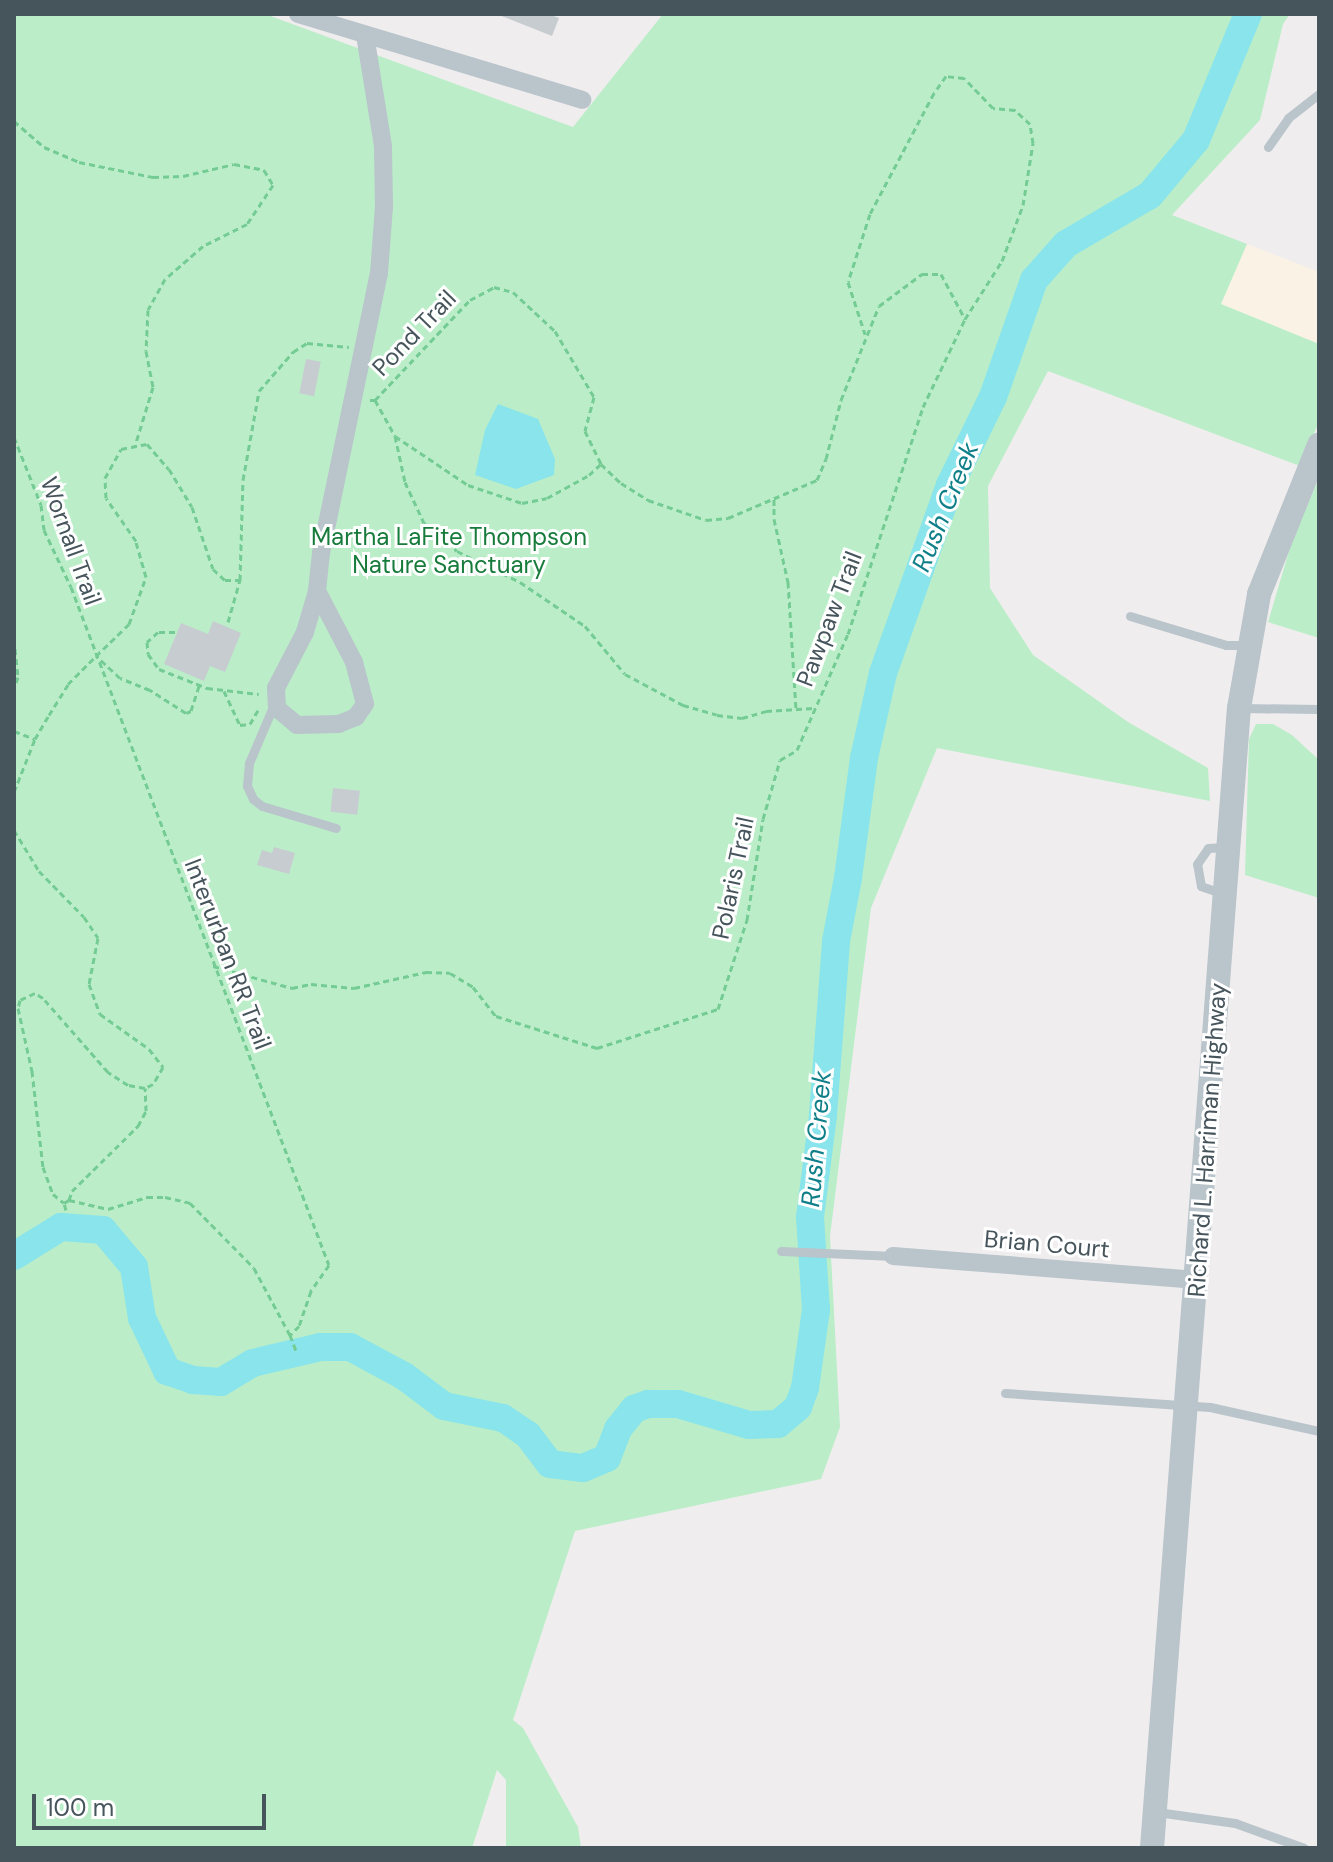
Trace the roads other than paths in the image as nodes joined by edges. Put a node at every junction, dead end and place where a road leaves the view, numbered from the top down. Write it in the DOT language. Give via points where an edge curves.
graph roads {
  1 [pos="298,14"];
  2 [pos="365,35"];
  3 [pos="1319,94"];
  4 [pos="582,100"];
  5 [pos="1268,147"];
  6 [pos="1319,445"];
  7 [pos="317,591"];
  8 [pos="1130,616"];
  9 [pos="1248,645"];
  10 [pos="276,696"];
  11 [pos="1239,708"];
  12 [pos="1319,709"];
  13 [pos="336,828"];
  14 [pos="781,1251"];
  15 [pos="893,1256"];
  16 [pos="1197,1280"];
  17 [pos="1005,1393"];
  18 [pos="1186,1408"];
  19 [pos="1319,1431"];
  20 [pos="1153,1811"];
  21 [pos="1152,1848"];
  22 [pos="1304,1848"];
  1 -- 2 [label="street"];
  2 -- 4 [label="street"];
  2 -- 7 [label="street" via="383,146 379,273"];
  3 -- 5 [label="lane" via="1288,118"];
  6 -- 9 [label="street, Richard L. Harriman Highway" via="1268,566"];
  7 -- 10 [label="street"];
  7 -- 10 [label="street" via="354,662 365,704 356,717 339,724 297,725 277,708"];
  8 -- 9 [label="lane" via="1226,645"];
  9 -- 11 [label="street, Richard L. Harriman Highway"];
  10 -- 13 [label="lane" via="249,763 247,786 262,806"];
  11 -- 12 [label="lane"];
  11 -- 16 [label="street, Richard L. Harriman Highway"];
  14 -- 15 [label="lane"];
  15 -- 16 [label="street, Brian Court"];
  16 -- 18 [label="street, Richard L. Harriman Highway"];
  17 -- 18 [label="lane"];
  18 -- 19 [label="lane" via="1210,1407"];
  18 -- 20 [label="street, Richard L. Harriman Highway"];
  20 -- 21 [label="street, Richard L. Harriman Highway"];
  20 -- 22 [label="lane" via="1235,1823"];
}
